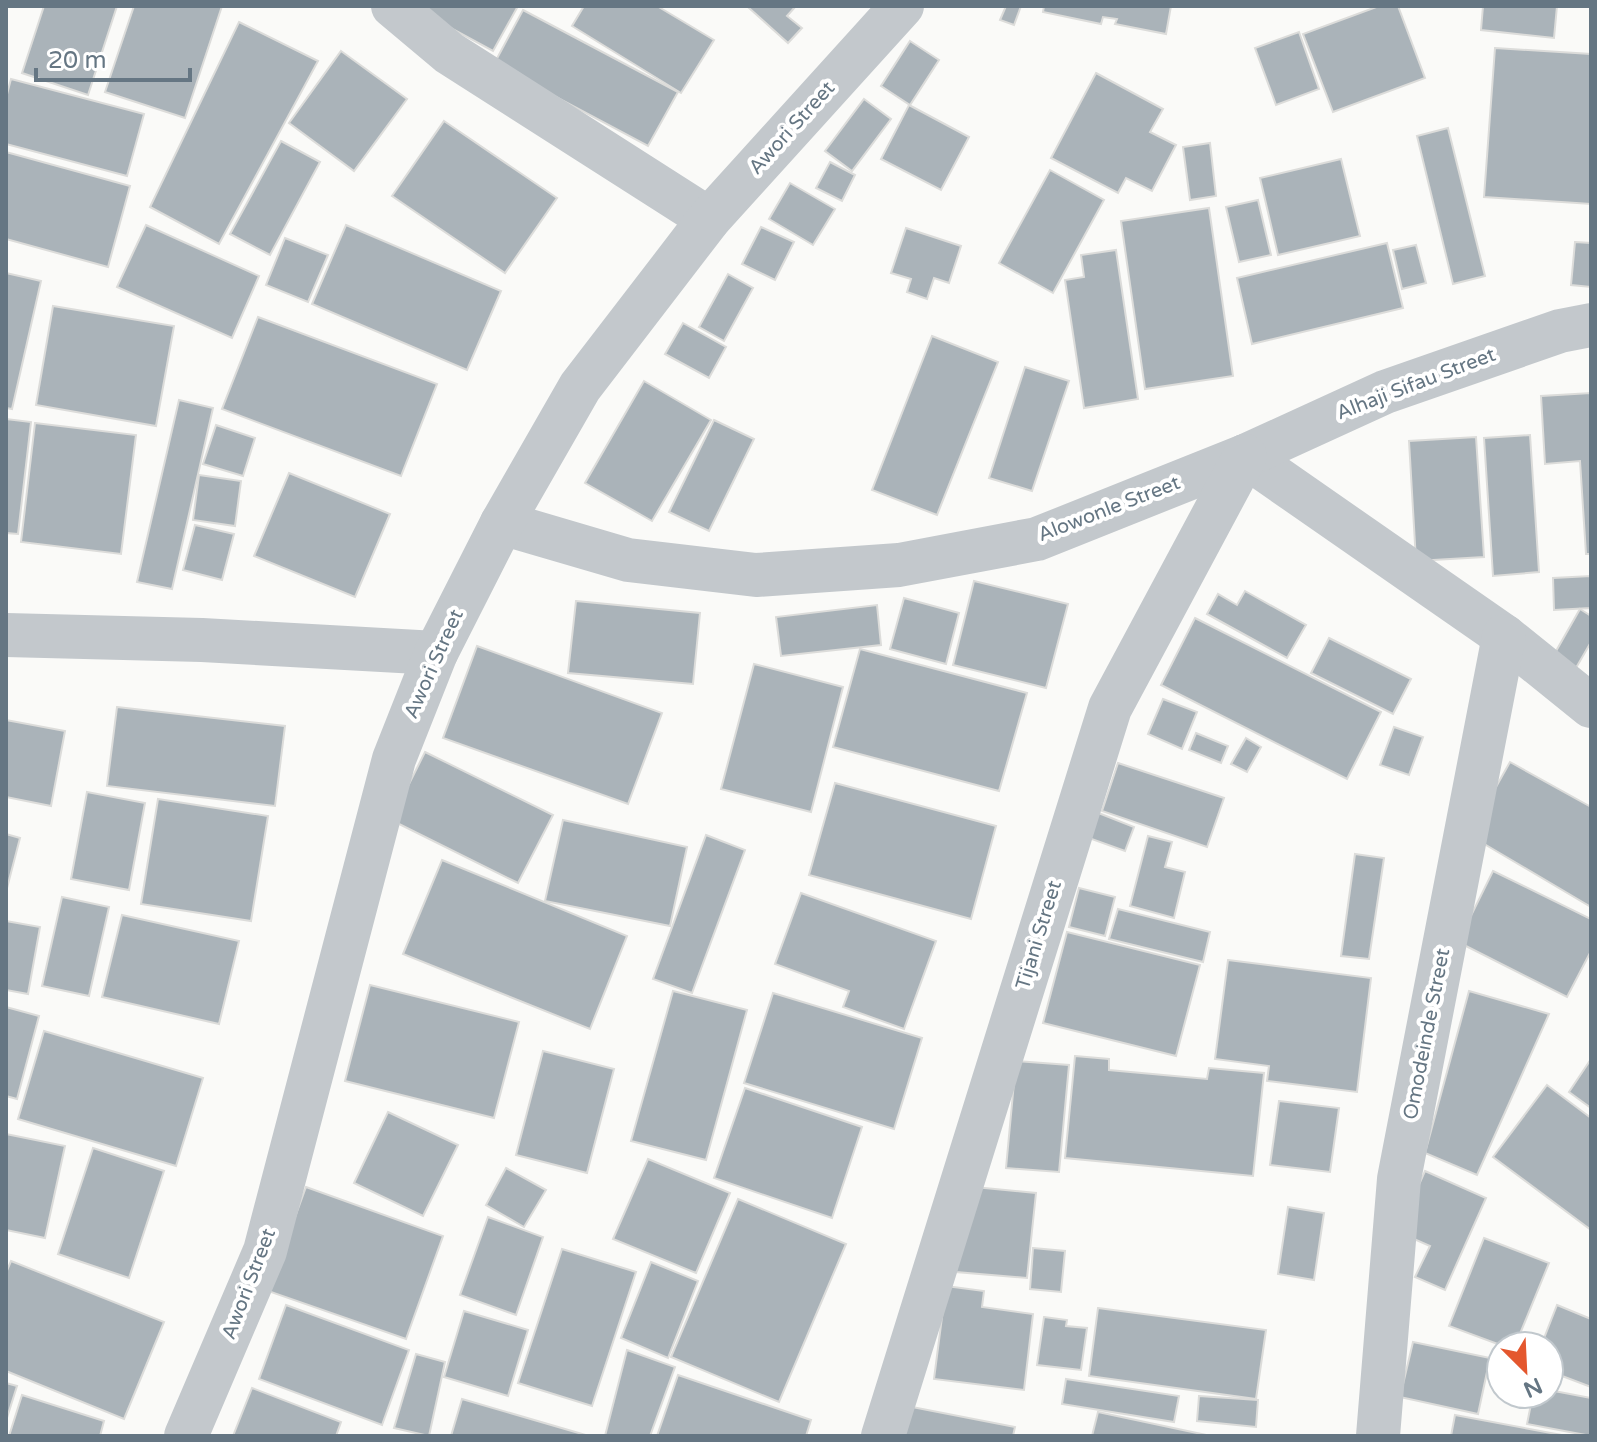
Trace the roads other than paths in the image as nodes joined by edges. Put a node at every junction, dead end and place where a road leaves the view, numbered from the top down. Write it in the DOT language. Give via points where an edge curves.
graph roads {
  1 [pos="393,6"];
  2 [pos="902,6"];
  3 [pos="709,219"];
  4 [pos="1591,325"];
  5 [pos="1245,456"];
  6 [pos="502,523"];
  7 [pos="6,635"];
  8 [pos="1504,636"];
  9 [pos="436,653"];
  10 [pos="1591,706"];
  11 [pos="186,1436"];
  12 [pos="883,1436"];
  13 [pos="1378,1436"];
  1 -- 3 [label="street" via="449,53"];
  2 -- 3 [label="street, Awori Street"];
  3 -- 6 [label="street, Awori Street" via="580,387"];
  4 -- 5 [label="street, Alhaji Sifau Street" via="1385,392"];
  5 -- 6 [label="street, Alowonle Street" via="1037,539 899,565 756,575 628,560"];
  5 -- 8 [label="street"];
  5 -- 12 [label="street, Tijani Street" via="1110,708"];
  6 -- 9 [label="street, Awori Street"];
  7 -- 9 [label="street"];
  8 -- 10 [label="street"];
  8 -- 13 [label="street, Omodeinde Street" via="1399,1179"];
  9 -- 11 [label="street, Awori Street" via="394,759 265,1251"];
}
